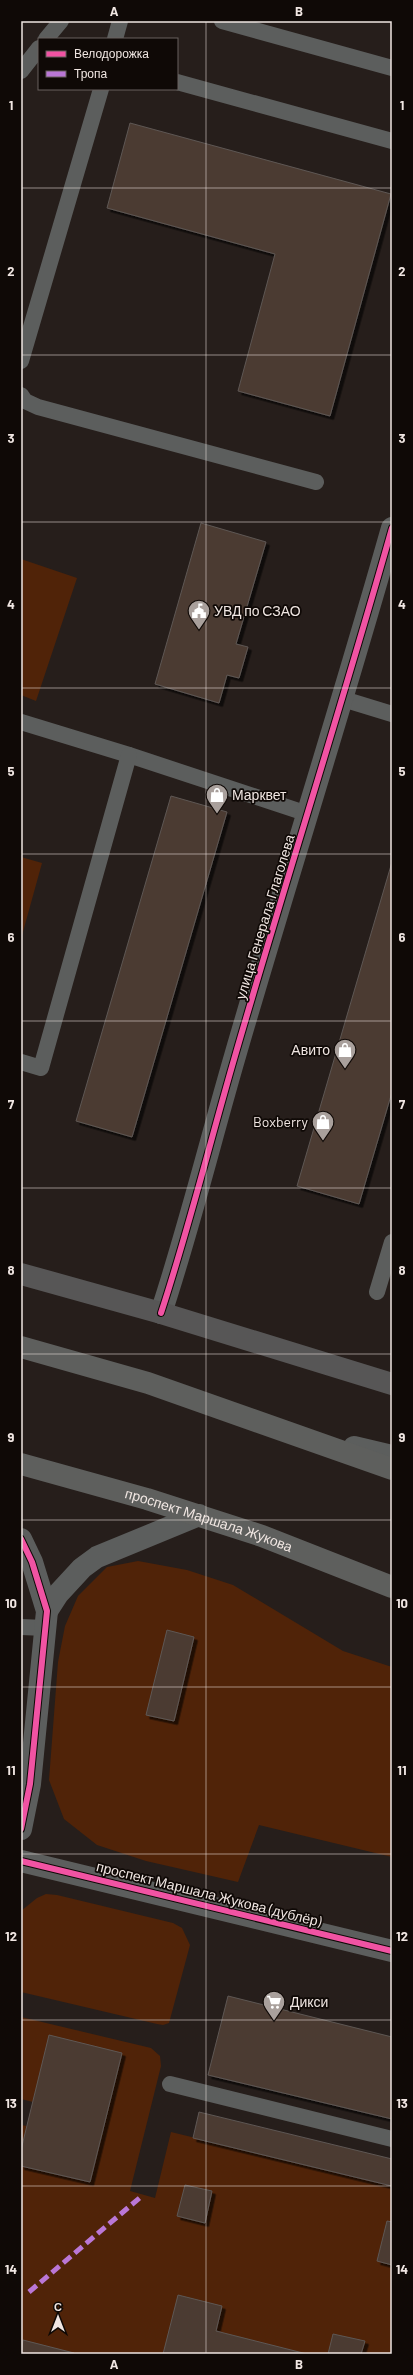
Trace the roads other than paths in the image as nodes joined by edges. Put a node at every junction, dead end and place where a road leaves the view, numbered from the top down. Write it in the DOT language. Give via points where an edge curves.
graph roads {
  1 [pos="61,21"];
  2 [pos="120,21"];
  3 [pos="230,22"];
  4 [pos="47,38"];
  5 [pos="115,38"];
  6 [pos="38,49"];
  7 [pos="392,68"];
  8 [pos="21,71"];
  9 [pos="178,82"];
  10 [pos="101,90"];
  11 [pos="392,141"];
  12 [pos="21,361"];
  13 [pos="21,395"];
  14 [pos="316,482"];
  15 [pos="392,528"];
  16 [pos="342,700"];
  17 [pos="392,714"];
  18 [pos="21,722"];
  19 [pos="129,755"];
  20 [pos="308,814"];
  21 [pos="21,1062"];
  22 [pos="392,1242"];
  23 [pos="21,1274"];
  24 [pos="377,1292"];
  25 [pos="161,1313"];
  26 [pos="21,1347"];
  27 [pos="392,1384"];
  28 [pos="295,1434"];
  29 [pos="392,1456"];
  30 [pos="21,1464"];
  31 [pos="392,1469"];
  32 [pos="199,1515"];
  33 [pos="21,1539"];
  34 [pos="392,1587"];
  35 [pos="46,1620"];
  36 [pos="21,1626"];
  37 [pos="21,1829"];
  38 [pos="21,1861"];
  39 [pos="392,1951"];
  40 [pos="170,2084"];
  41 [pos="392,2139"];
  1 -- 4 [label="lane"];
  2 -- 5 [label="lane"];
  3 -- 7 [label="lane"];
  6 -- 8 [label="lane"];
  9 -- 11 [label="lane"];
  10 -- 12 [label="lane"];
  13 -- 14 [label="lane" via="25,401 38,407"];
  15 -- 16 [label="street, улица Генерала Глаголева"];
  16 -- 17 [label="lane"];
  16 -- 20 [label="street, улица Генерала Глаголева"];
  18 -- 19 [label="lane"];
  19 -- 20 [label="lane"];
  19 -- 21 [label="lane" via="40,1068"];
  20 -- 25 [label="street, улица Генерала Глаголева" via="235,1056 188,1231"];
  22 -- 24 [label="lane"];
  23 -- 25 [label="main road"];
  25 -- 27 [label="main road"];
  26 -- 28 [label="main road" via="148,1383"];
  28 -- 29 [label="street"];
  28 -- 31 [label="main road"];
  30 -- 32 [label="main road, проспект Маршала Жукова"];
  32 -- 34 [label="main road, проспект Маршала Жукова" via="262,1536"];
  32 -- 35 [label="street" via="97,1557 82,1568 58,1594"];
  33 -- 35 [label="street" via="32,1562"];
  35 -- 36 [label="lane"];
  35 -- 37 [label="street" via="30,1784"];
  38 -- 39 [label="street, проспект Маршала Жукова (дублёр)"];
  40 -- 41 [label="lane"];
}
